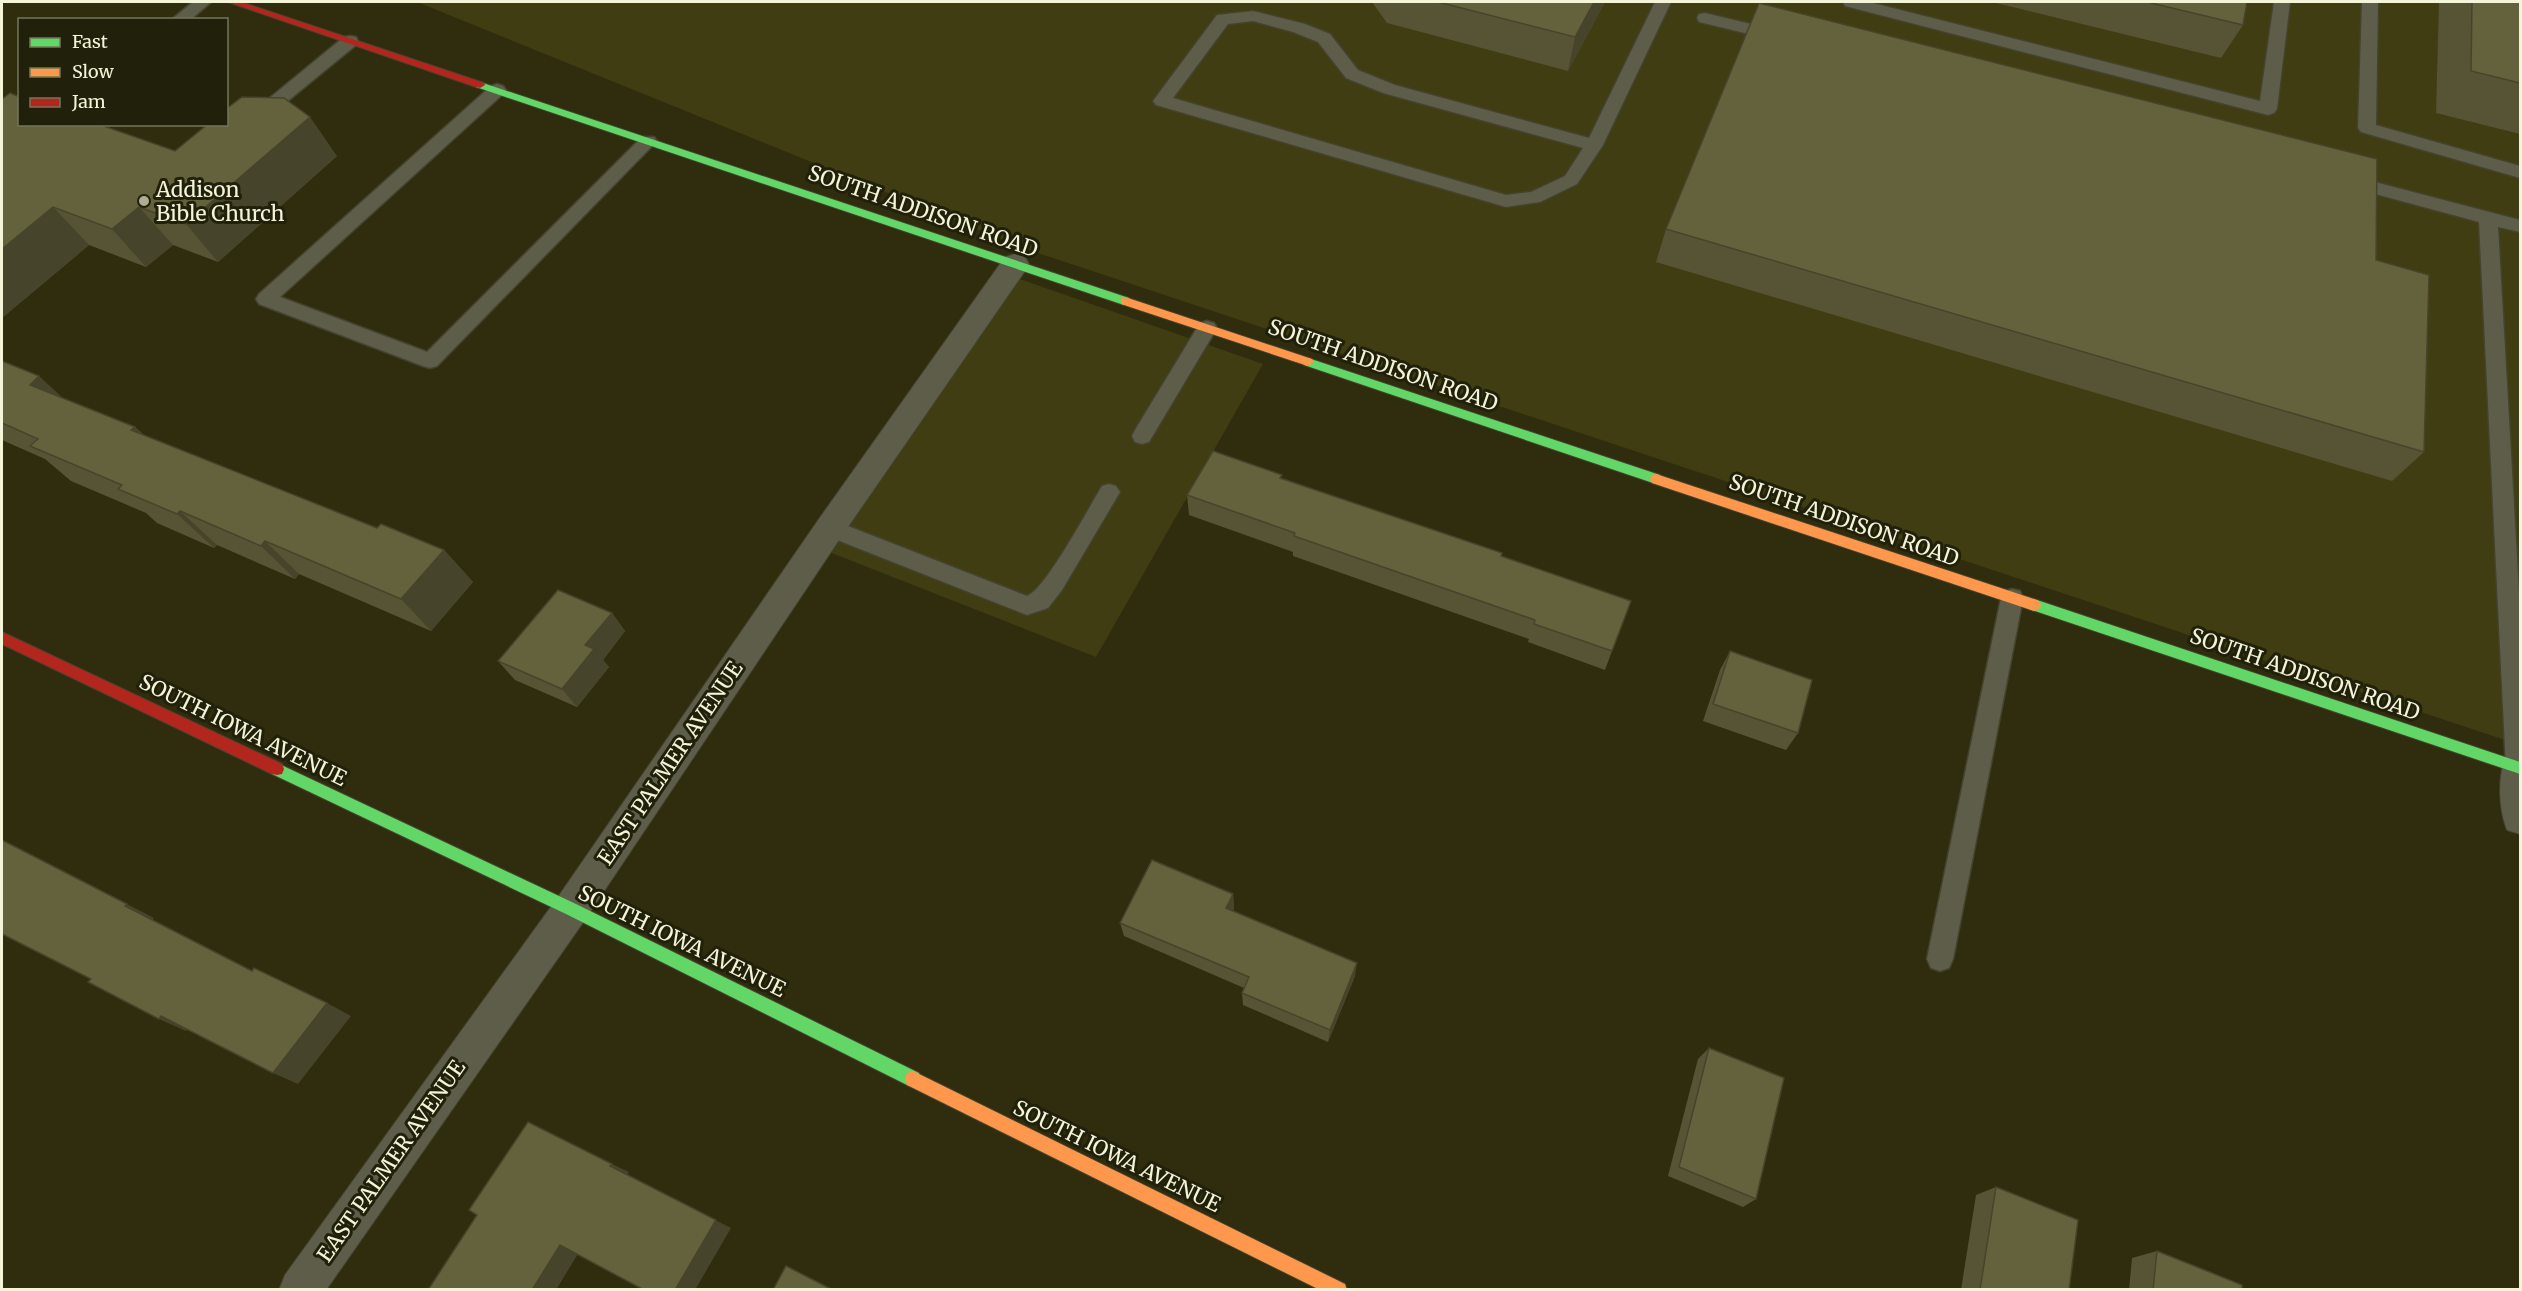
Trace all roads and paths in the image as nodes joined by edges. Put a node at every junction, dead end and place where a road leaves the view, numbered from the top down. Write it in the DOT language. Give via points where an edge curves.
graph roads {
  1 [pos="203,2"];
  2 [pos="233,2"];
  3 [pos="1663,2"];
  4 [pos="1851,2"];
  5 [pos="2282,2"];
  6 [pos="2370,2"];
  7 [pos="182,18"];
  8 [pos="1705,18"];
  9 [pos="350,41"];
  10 [pos="1798,41"];
  11 [pos="497,90"];
  12 [pos="226,126"];
  13 [pos="648,141"];
  14 [pos="1594,145"];
  15 [pos="2520,172"];
  16 [pos="2332,177"];
  17 [pos="2488,218"];
  18 [pos="2520,226"];
  19 [pos="1016,264"];
  20 [pos="1207,328"];
  21 [pos="1142,436"];
  22 [pos="1109,492"];
  23 [pos="830,528"];
  24 [pos="2514,571"];
  25 [pos="2012,598"];
  26 [pos="2,638"];
  27 [pos="2519,768"];
  28 [pos="2520,819"];
  29 [pos="571,909"];
  30 [pos="1940,959"];
  31 [pos="300,1290"];
  32 [pos="1339,1290"];
  1 -- 7 [label="lane"];
  2 -- 9 [label="street, SOUTH ADDISON ROAD"];
  3 -- 14 [label="lane"];
  4 -- 5 [label="lane" via="2268,109"];
  6 -- 15 [label="lane" via="2367,128"];
  8 -- 10 [label="lane"];
  9 -- 11 [label="street, SOUTH ADDISON ROAD"];
  9 -- 12 [label="lane" via="240,131"];
  11 -- 13 [label="street, SOUTH ADDISON ROAD"];
  11 -- 13 [label="lane" via="266,299 430,361"];
  13 -- 19 [label="street, SOUTH ADDISON ROAD"];
  14 -- 14 [label="lane" via="1571,180 1534,198 1506,201 1162,101 1223,19 1253,16 1324,38 1352,74 1389,89"];
  16 -- 17 [label="lane"];
  17 -- 18 [label="lane"];
  17 -- 24 [label="lane"];
  19 -- 20 [label="street, SOUTH ADDISON ROAD"];
  19 -- 23 [label="street, EAST PALMER AVENUE"];
  20 -- 21 [label="lane"];
  20 -- 25 [label="street, SOUTH ADDISON ROAD"];
  22 -- 23 [label="lane" via="1054,584 1040,601 1027,606"];
  23 -- 29 [label="street, EAST PALMER AVENUE"];
  24 -- 27 [label="lane"];
  25 -- 27 [label="street, SOUTH ADDISON ROAD"];
  25 -- 30 [label="lane"];
  26 -- 29 [label="street, SOUTH IOWA AVENUE"];
  27 -- 28 [label="street"];
  29 -- 31 [label="street, EAST PALMER AVENUE"];
  29 -- 32 [label="street, SOUTH IOWA AVENUE"];
}
